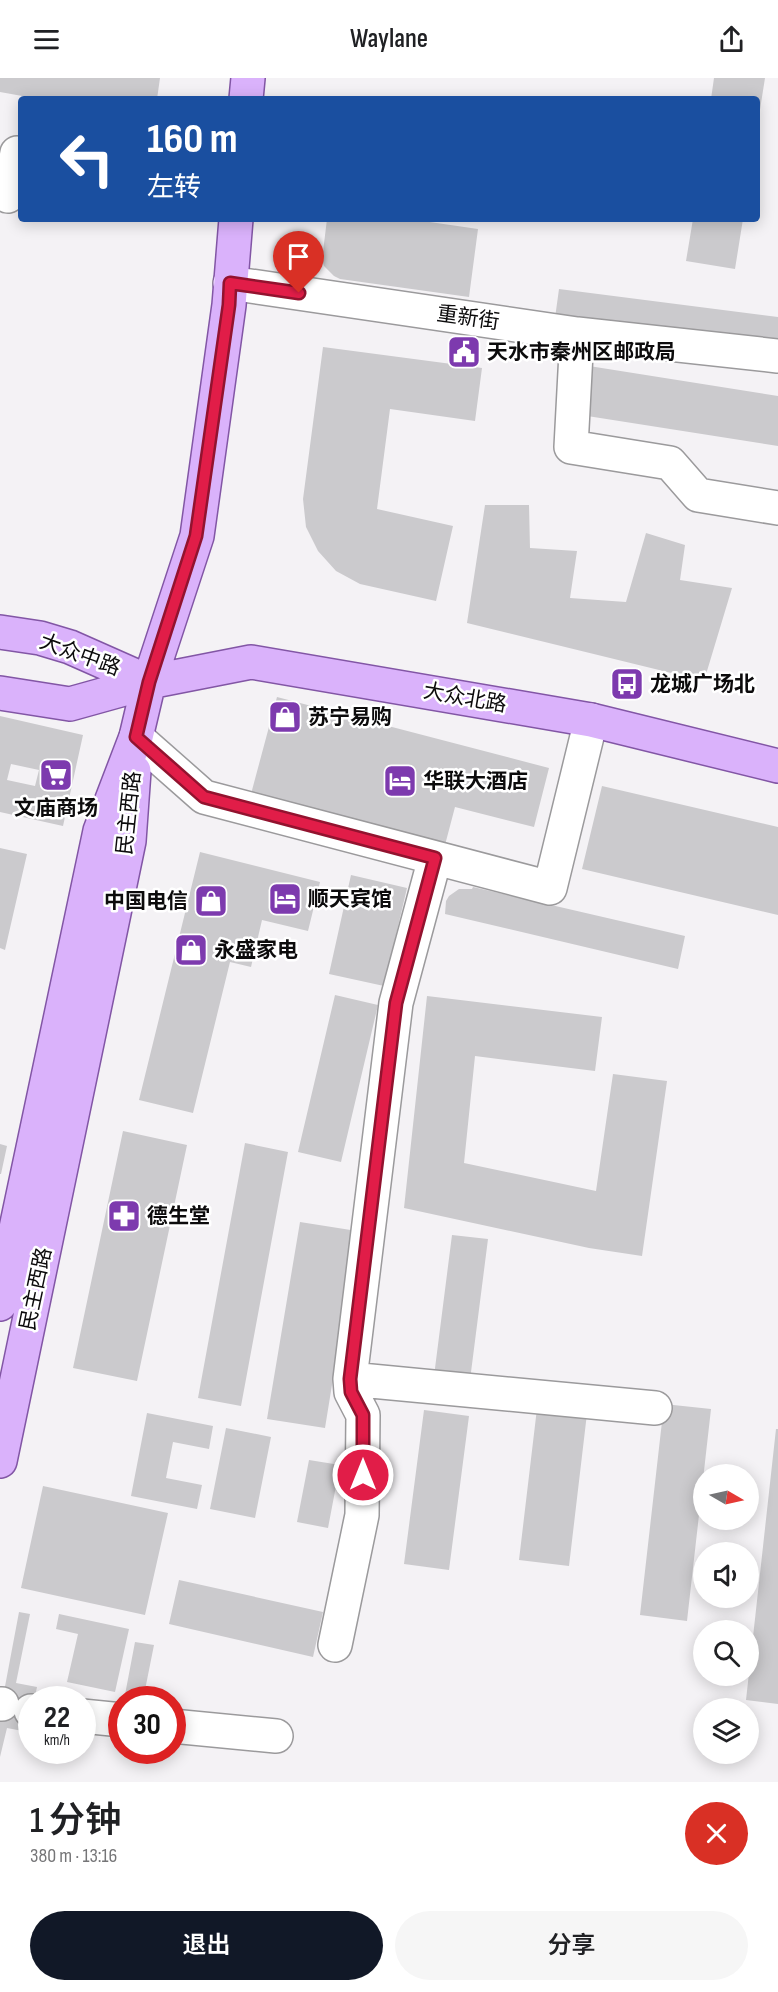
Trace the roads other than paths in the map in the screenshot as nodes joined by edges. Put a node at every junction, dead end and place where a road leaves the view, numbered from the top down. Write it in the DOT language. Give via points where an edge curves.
graph roads {
  1 [pos="248,78"];
  2 [pos="246,96"];
  3 [pos="17,153"];
  4 [pos="8,196"];
  5 [pos="236,222"];
  6 [pos="230,283"];
  7 [pos="577,334"];
  8 [pos="778,356"];
  9 [pos="778,508"];
  10 [pos="0,632"];
  11 [pos="149,682"];
  12 [pos="0,693"];
  13 [pos="591,720"];
  14 [pos="136,737"];
  15 [pos="778,766"];
  16 [pos="435,858"];
  17 [pos="0,1304"];
  18 [pos="350,1379"];
  19 [pos="655,1408"];
  20 [pos="0,1461"];
  21 [pos="335,1644"];
  22 [pos="186,1727"];
  23 [pos="276,1737"];
  1 -- 2 [label="main road"];
  3 -- 4 [label="street"];
  5 -- 6 [label="main road"];
  6 -- 7 [label="street, 重新街"];
  6 -- 11 [label="main road" via="196,536"];
  7 -- 8 [label="street, 重新街"];
  7 -- 9 [label="street" via="571,447 670,463 698,495"];
  10 -- 11 [label="main road, 大众中路" via="70,646"];
  11 -- 12 [label="main road, 大众中路" via="70,704"];
  11 -- 13 [label="main road, 大众北路" via="251,662"];
  11 -- 14 [label="main road"];
  13 -- 15 [label="main road, 大众北路"];
  13 -- 16 [label="street" via="550,888"];
  14 -- 16 [label="street" via="204,797"];
  14 -- 17 [label="main road, 民主西路" via="100,831"];
  14 -- 20 [label="main road, 民主西路" via="129,841"];
  16 -- 18 [label="street" via="396,1003"];
  18 -- 19 [label="street"];
  18 -- 21 [label="street" via="351,1392 363,1415 362,1515"];
  22 -- 23 [label="street"];
}
